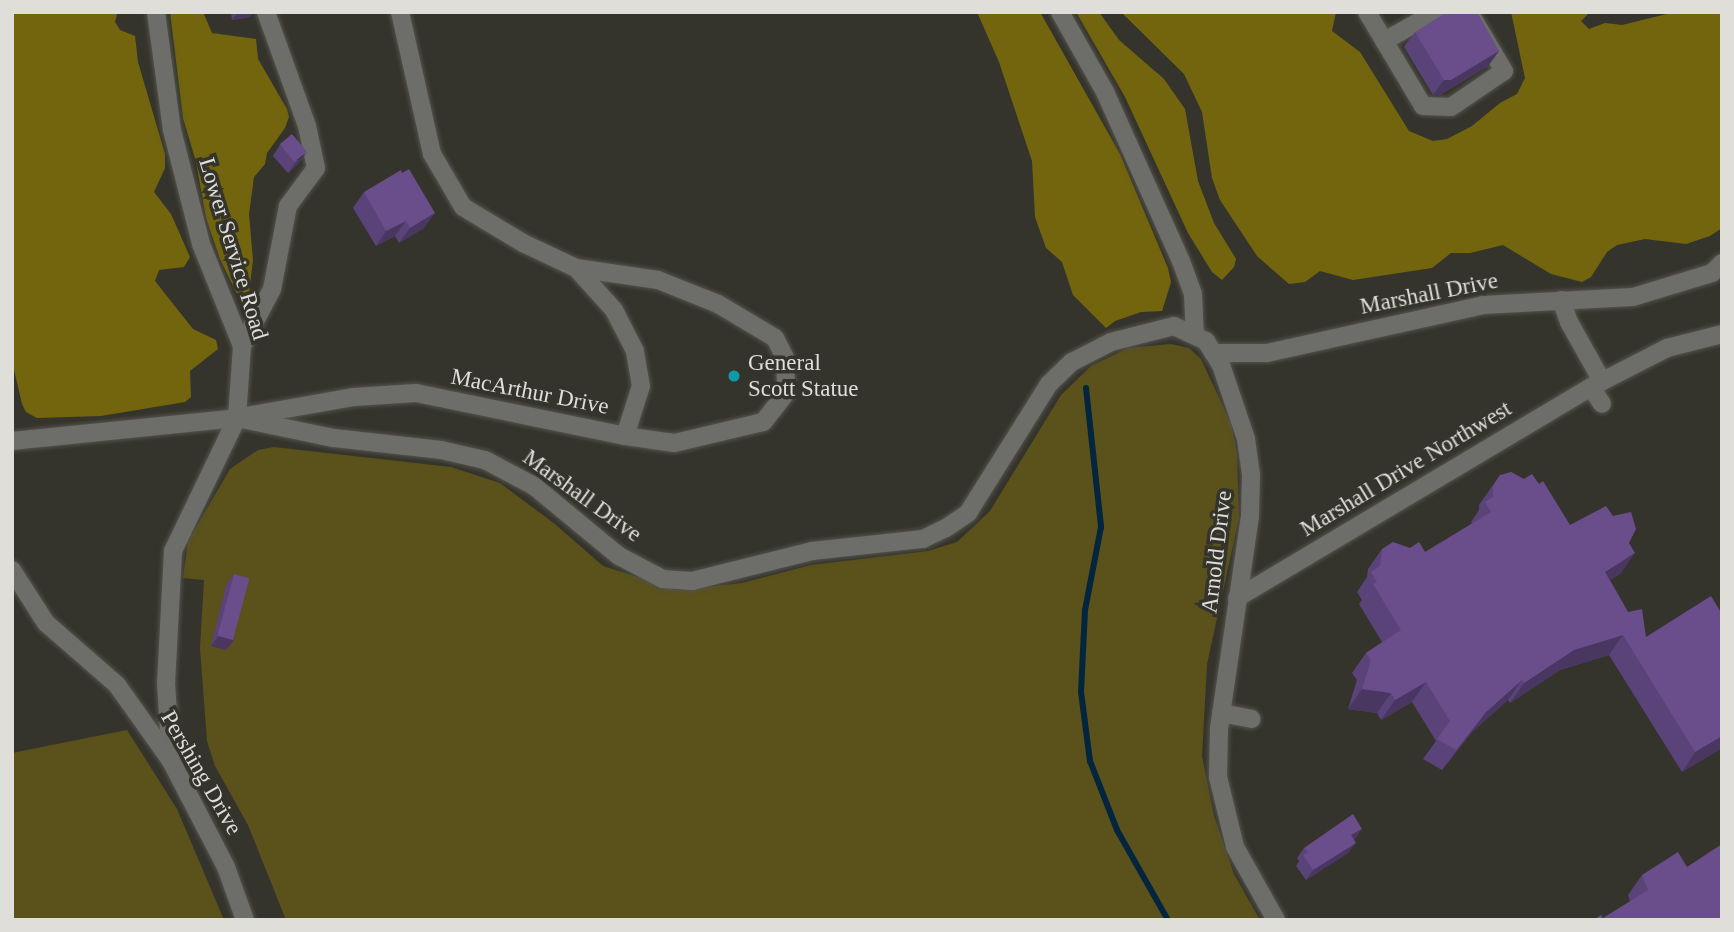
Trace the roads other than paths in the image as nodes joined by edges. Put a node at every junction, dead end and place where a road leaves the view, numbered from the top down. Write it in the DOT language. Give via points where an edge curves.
graph roads {
  1 [pos="156,12"];
  2 [pos="266,12"];
  3 [pos="400,12"];
  4 [pos="1060,12"];
  5 [pos="1367,12"];
  6 [pos="1436,12"];
  7 [pos="1469,12"];
  8 [pos="1384,41"];
  9 [pos="1722,263"];
  10 [pos="576,268"];
  11 [pos="1561,300"];
  12 [pos="1722,334"];
  13 [pos="1195,336"];
  14 [pos="242,346"];
  15 [pos="1213,353"];
  16 [pos="1597,384"];
  17 [pos="1602,404"];
  18 [pos="237,418"];
  19 [pos="625,436"];
  20 [pos="12,442"];
  21 [pos="14,579"];
  22 [pos="1237,598"];
  23 [pos="1221,713"];
  24 [pos="1251,719"];
  25 [pos="171,761"];
  26 [pos="245,920"];
  27 [pos="1276,920"];
  1 -- 14 [label="street, Lower Service Road" via="172,130 198,231"];
  2 -- 14 [label="street" via="307,126 316,168 288,206 272,289"];
  3 -- 10 [label="street, MacArthur Drive" via="432,154 463,206 523,243"];
  4 -- 13 [label="street" via="1105,92 1181,261 1193,294"];
  5 -- 8 [label="street"];
  6 -- 8 [label="street"];
  7 -- 8 [label="street" via="1504,71 1451,107 1423,106"];
  9 -- 11 [label="street, Marshall Drive" via="1712,273 1633,297"];
  10 -- 19 [label="street, MacArthur Drive" via="614,310 635,351 640,386"];
  10 -- 19 [label="street" via="658,280 718,304 775,338 785,358 786,393 764,422 674,443"];
  11 -- 15 [label="street, Marshall Drive" via="1483,305 1267,353"];
  11 -- 16 [label="street"];
  12 -- 16 [label="street" via="1667,348 1645,368"];
  13 -- 15 [label="street, Arnold Drive" via="1206,341"];
  13 -- 18 [label="street, Marshall Drive" via="1174,326 1111,342 1072,362 1049,384 968,513 946,528 923,539 812,551 692,581 663,579 619,556 534,486 485,460 441,450 334,439"];
  14 -- 18 [label="street, Lower Service Road"];
  15 -- 22 [label="street, Arnold Drive" via="1246,439 1251,475 1250,516"];
  16 -- 17 [label="street"];
  16 -- 22 [label="street, Marshall Drive Northwest"];
  18 -- 19 [label="street, MacArthur Drive" via="354,397 416,393"];
  18 -- 20 [label="street, Marshall Drive"];
  18 -- 25 [label="street" via="173,551 166,683"];
  21 -- 25 [label="street, Pershing Drive" via="46,623 117,685"];
  22 -- 23 [label="street, Arnold Drive"];
  23 -- 24 [label="street"];
  23 -- 27 [label="street, Arnold Drive" via="1217,777 1235,847"];
  25 -- 26 [label="street, Pershing Drive" via="226,867"];
}
